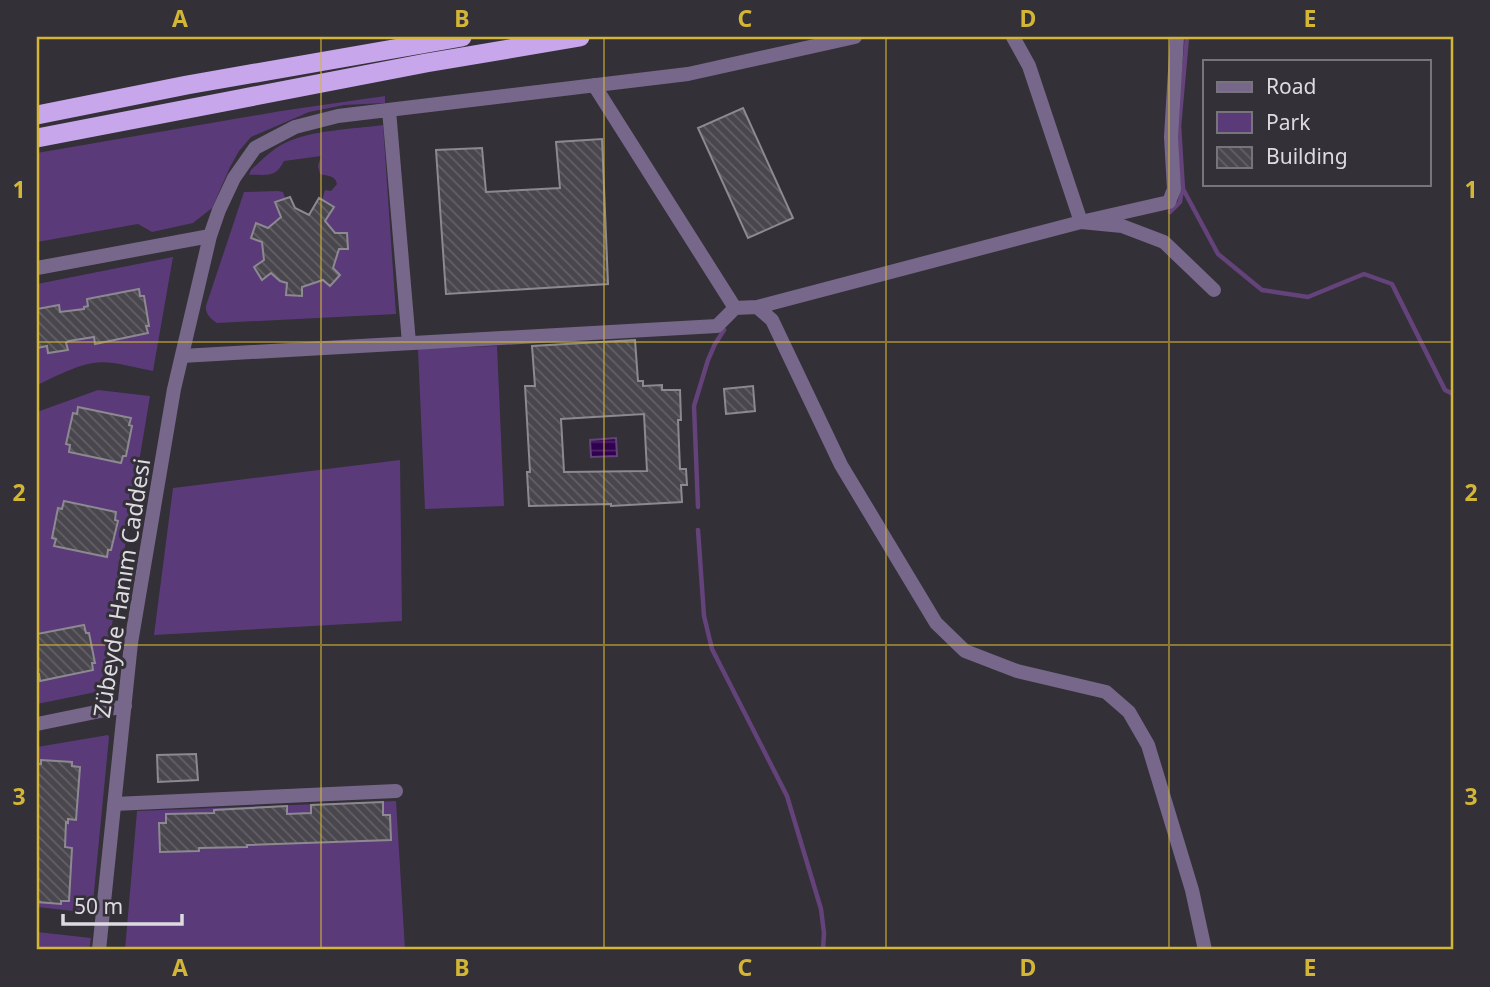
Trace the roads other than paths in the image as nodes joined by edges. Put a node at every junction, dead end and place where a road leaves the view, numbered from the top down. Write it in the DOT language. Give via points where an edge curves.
graph roads {
  1 [pos="462,37"];
  2 [pos="580,37"];
  3 [pos="855,37"];
  4 [pos="1013,37"];
  5 [pos="1177,37"];
  6 [pos="594,85"];
  7 [pos="389,110"];
  8 [pos="37,115"];
  9 [pos="37,138"];
  10 [pos="1081,222"];
  11 [pos="210,236"];
  12 [pos="37,268"];
  13 [pos="1214,290"];
  14 [pos="758,306"];
  15 [pos="735,308"];
  16 [pos="409,343"];
  17 [pos="182,356"];
  18 [pos="125,706"];
  19 [pos="37,724"];
  20 [pos="396,791"];
  21 [pos="114,804"];
  22 [pos="99,950"];
  23 [pos="1205,950"];
  1 -- 8 [label="highway"];
  2 -- 9 [label="highway"];
  3 -- 6 [label="street, Zübeyde Hanım Caddesi" via="688,74"];
  4 -- 10 [label="street" via="1029,66"];
  5 -- 10 [label="street" via="1171,137 1174,189 1169,202"];
  6 -- 7 [label="street, Zübeyde Hanım Caddesi"];
  6 -- 15 [label="street"];
  7 -- 11 [label="street, Zübeyde Hanım Caddesi" via="295,127 255,148 234,178"];
  7 -- 16 [label="street"];
  10 -- 13 [label="street" via="1122,226 1164,242"];
  10 -- 14 [label="street"];
  11 -- 12 [label="street"];
  11 -- 17 [label="street, Zübeyde Hanım Caddesi"];
  14 -- 15 [label="street"];
  14 -- 23 [label="street" via="772,320 841,465 936,623 965,651 1017,671 1106,692 1129,712 1148,745 1192,890"];
  15 -- 16 [label="street" via="717,326"];
  16 -- 17 [label="street"];
  17 -- 18 [label="street, Zübeyde Hanım Caddesi" via="131,643"];
  18 -- 19 [label="street"];
  18 -- 21 [label="street, Zübeyde Hanım Caddesi"];
  20 -- 21 [label="street"];
  21 -- 22 [label="street, Zübeyde Hanım Caddesi"];
}
